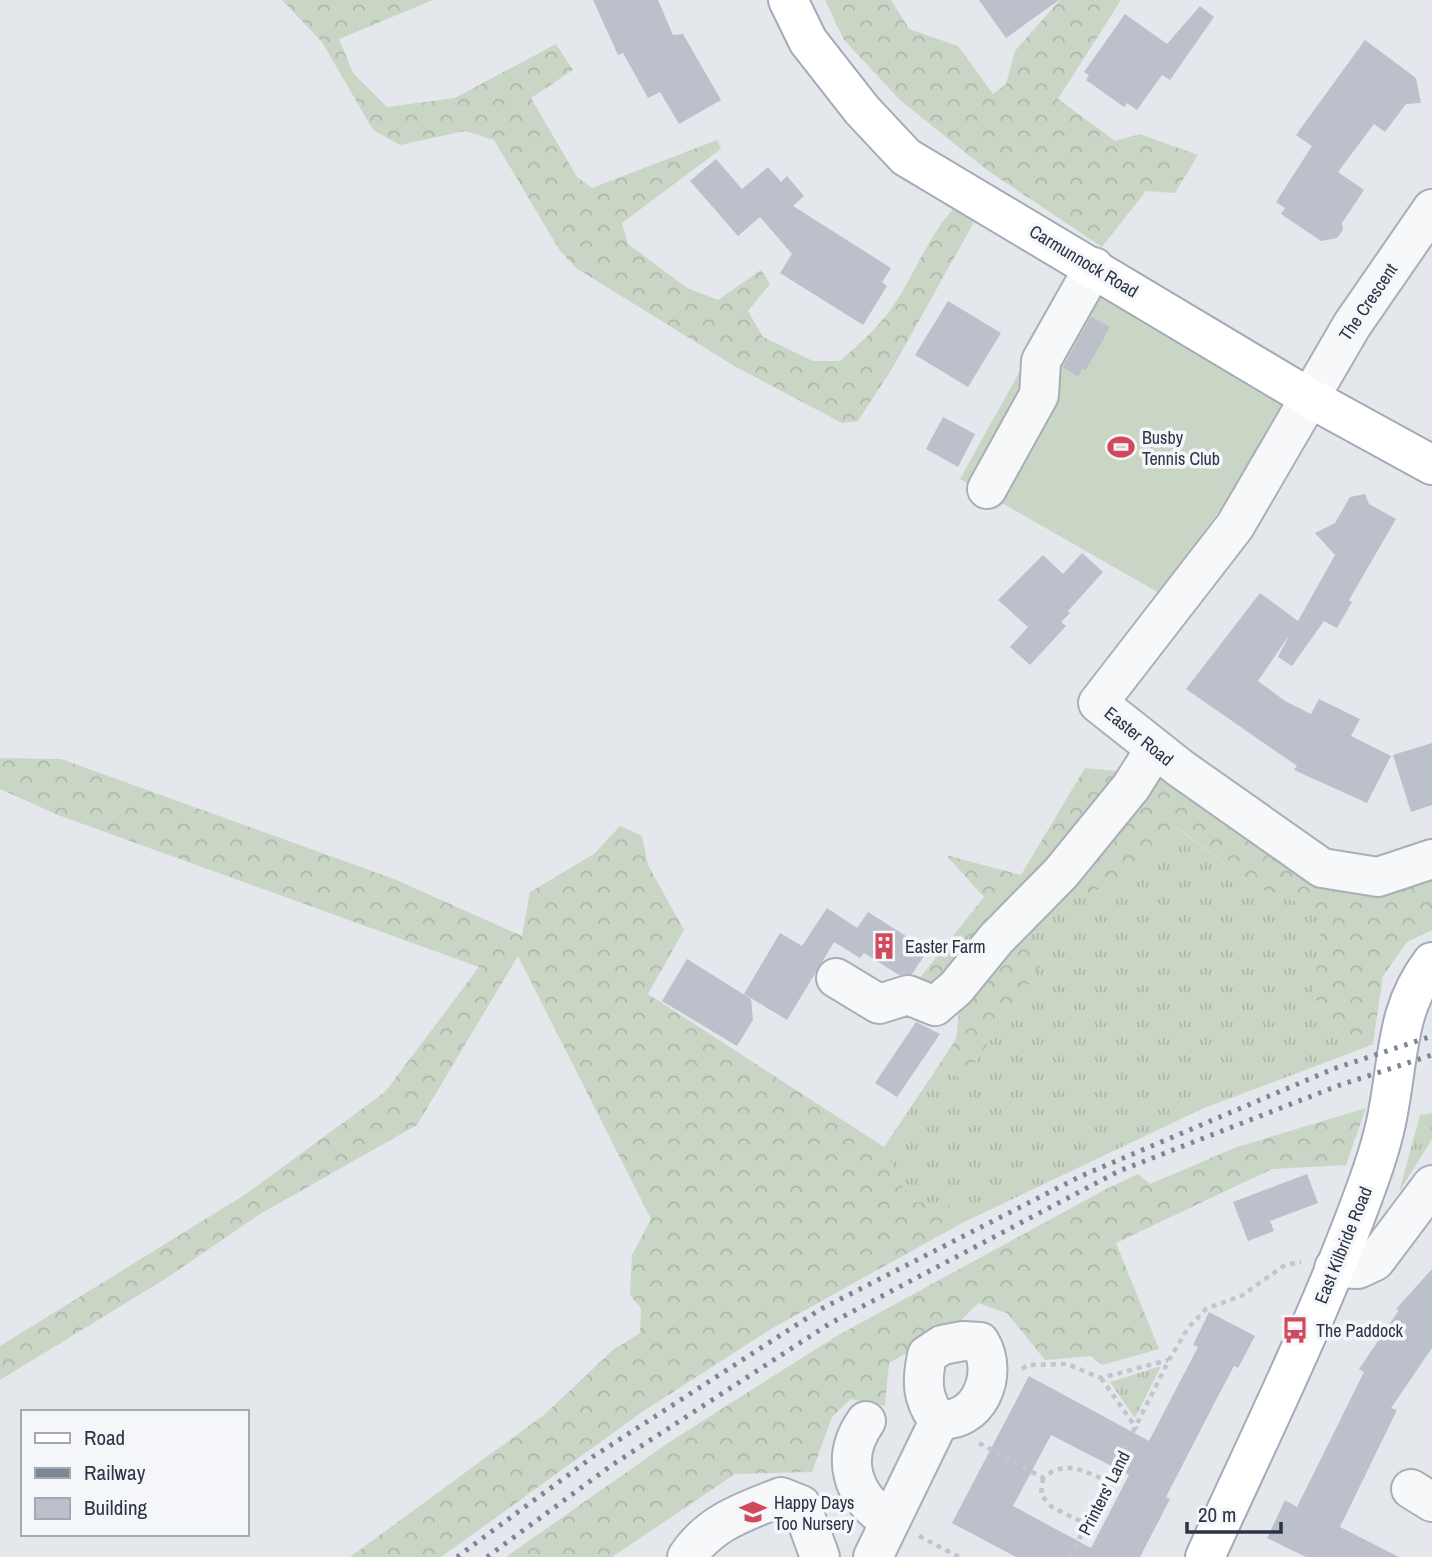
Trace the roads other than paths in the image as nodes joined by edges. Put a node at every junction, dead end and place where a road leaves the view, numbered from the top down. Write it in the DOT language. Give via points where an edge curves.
graph roads {
  1 [pos="788,0"];
  2 [pos="1432,209"];
  3 [pos="1094,267"];
  4 [pos="1308,397"];
  5 [pos="1432,465"];
  6 [pos="987,489"];
  7 [pos="1156,749"];
  8 [pos="1432,859"];
  9 [pos="1432,962"];
  10 [pos="836,978"];
  11 [pos="1428,1190"];
  12 [pos="1334,1268"];
  13 [pos="951,1416"];
  14 [pos="866,1421"];
  15 [pos="890,1521"];
  16 [pos="687,1557"];
  17 [pos="820,1557"];
  18 [pos="873,1557"];
  19 [pos="1205,1557"];
  1 -- 3 [label="main road, Carmunnock Road" via="808,41 906,157"];
  2 -- 4 [label="street, The Crescent"];
  3 -- 4 [label="main road, Carmunnock Road"];
  3 -- 6 [label="street" via="1041,361 1038,395"];
  4 -- 5 [label="main road, Carmunnock Road"];
  4 -- 7 [label="street, Easter Road" via="1235,526 1098,703"];
  7 -- 8 [label="street, Easter Road" via="1322,868 1378,877"];
  7 -- 10 [label="street" via="1061,873 935,1006 908,995 879,1004"];
  9 -- 12 [label="main road, East Kilbride Road" via="1409,997 1381,1144"];
  11 -- 12 [label="street" via="1375,1261 1358,1269"];
  12 -- 19 [label="main road, East Kilbride Road"];
  13 -- 13 [label="street" via="925,1403 922,1380 927,1355 942,1345 980,1342 989,1370 987,1381 975,1406"];
  13 -- 15 [label="street"];
  14 -- 15 [label="street" via="858,1432 852,1472 855,1486 869,1507"];
  15 -- 18 [label="street"];
  16 -- 17 [label="street" via="699,1538 734,1516 781,1497 801,1505"];
}
